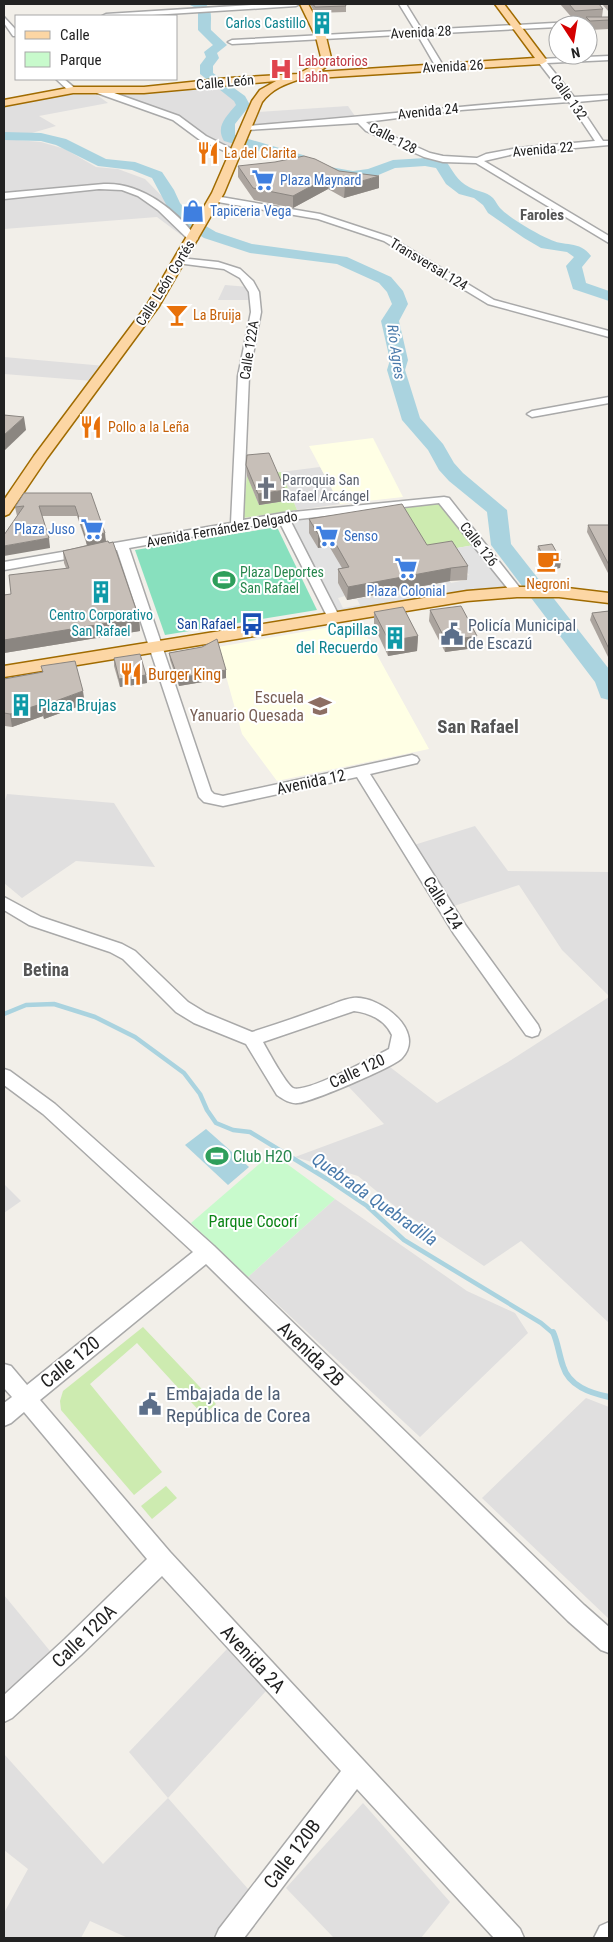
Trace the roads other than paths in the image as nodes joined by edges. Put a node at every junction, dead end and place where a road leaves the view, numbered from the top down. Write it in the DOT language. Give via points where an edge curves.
graph roads {
  1 [pos="296,4"];
  2 [pos="304,4"];
  3 [pos="403,4"];
  4 [pos="499,4"];
  5 [pos="204,9"];
  6 [pos="194,10"];
  7 [pos="121,15"];
  8 [pos="608,18"];
  9 [pos="515,27"];
  10 [pos="419,32"];
  11 [pos="321,38"];
  12 [pos="232,42"];
  13 [pos="609,58"];
  14 [pos="542,61"];
  15 [pos="322,67"];
  16 [pos="440,67"];
  17 [pos="332,74"];
  18 [pos="298,76"];
  19 [pos="61,80"];
  20 [pos="280,80"];
  21 [pos="73,90"];
  22 [pos="100,91"];
  23 [pos="609,97"];
  24 [pos="571,99"];
  25 [pos="4,104"];
  26 [pos="360,120"];
  27 [pos="246,128"];
  28 [pos="605,144"];
  29 [pos="239,145"];
  30 [pos="222,147"];
  31 [pos="478,161"];
  32 [pos="4,196"];
  33 [pos="215,199"];
  34 [pos="194,236"];
  35 [pos="609,240"];
  36 [pos="180,261"];
  37 [pos="609,334"];
  38 [pos="609,400"];
  39 [pos="532,414"];
  40 [pos="440,499"];
  41 [pos="4,510"];
  42 [pos="284,517"];
  43 [pos="237,524"];
  44 [pos="122,546"];
  45 [pos="4,566"];
  46 [pos="523,592"];
  47 [pos="609,598"];
  48 [pos="334,618"];
  49 [pos="155,648"];
  50 [pos="4,672"];
  51 [pos="412,760"];
  52 [pos="362,771"];
  53 [pos="4,903"];
  54 [pos="532,1030"];
  55 [pos="252,1039"];
  56 [pos="4,1076"];
  57 [pos="207,1252"];
  58 [pos="4,1374"];
  59 [pos="26,1398"];
  60 [pos="4,1416"];
  61 [pos="162,1560"];
  62 [pos="609,1642"];
  63 [pos="4,1710"];
  64 [pos="356,1771"];
  65 [pos="609,1935"];
  66 [pos="228,1938"];
  67 [pos="511,1938"];
  68 [pos="607,1938"];
  1 -- 5 [label="street"];
  2 -- 11 [label="main road"];
  3 -- 10 [label="street"];
  4 -- 9 [label="main road, Calle 132"];
  5 -- 6 [label="street"];
  6 -- 7 [label="street"];
  8 -- 9 [label="street, Avenida 28"];
  9 -- 10 [label="street, Avenida 28"];
  9 -- 14 [label="main road, Calle 132"];
  10 -- 11 [label="street, Avenida 28"];
  10 -- 16 [label="street"];
  11 -- 12 [label="street, Avenida 28"];
  11 -- 15 [label="main road" via="327,62"];
  13 -- 14 [label="street, Avenida 26"];
  14 -- 16 [label="main road, Avenida 26"];
  14 -- 24 [label="street, Calle 132"];
  15 -- 17 [label="main road"];
  15 -- 18 [label="main road, Calle León Cortés"];
  16 -- 17 [label="main road, Avenida 26"];
  17 -- 18 [label="main road, Avenida 26"];
  18 -- 20 [label="main road, Calle León Cortés"];
  19 -- 21 [label="street"];
  20 -- 22 [label="main road, Calle León" via="228,80 144,90"];
  20 -- 27 [label="main road, Calle León Cortés" via="261,95"];
  21 -- 22 [label="main road, Calle León"];
  21 -- 25 [label="main road, Calle León"];
  22 -- 30 [label="street" via="176,118 203,138"];
  23 -- 24 [label="street, Avenida 24"];
  24 -- 26 [label="street, Avenida 24"];
  24 -- 28 [label="street, Calle 132"];
  26 -- 27 [label="street, Avenida 24"];
  26 -- 31 [label="street, Calle 128" via="370,129 427,155"];
  27 -- 29 [label="main road, Calle León Cortés"];
  28 -- 31 [label="street, Avenida 22" via="509,152 486,156"];
  29 -- 30 [label="main road"];
  29 -- 33 [label="main road, Calle León Cortés"];
  31 -- 35 [label="street"];
  32 -- 34 [label="street" via="123,187 144,197"];
  33 -- 34 [label="main road, Calle León Cortés"];
  33 -- 37 [label="street, Transversal 124" via="320,217 387,238 491,302"];
  34 -- 36 [label="main road, Calle León Cortés"];
  36 -- 41 [label="main road, Calle León Cortés" via="153,306"];
  36 -- 43 [label="street, Calle 122A" via="232,268 245,276 255,295 255,322 245,366"];
  38 -- 39 [label="street"];
  40 -- 42 [label="street, Avenida Fernández Delgado"];
  40 -- 46 [label="street, Calle 126"];
  42 -- 43 [label="street, Avenida Fernández Delgado"];
  42 -- 48 [label="street"];
  43 -- 44 [label="street, Avenida Fernández Delgado"];
  44 -- 45 [label="street, Avenida Fernández Delgado"];
  44 -- 49 [label="street"];
  46 -- 47 [label="main road" via="559,592"];
  46 -- 48 [label="main road" via="467,596"];
  48 -- 49 [label="main road"];
  49 -- 50 [label="main road"];
  49 -- 52 [label="street, Avenida 12" via="204,793 209,798 223,801"];
  51 -- 52 [label="street, Avenida 12"];
  52 -- 54 [label="street, Calle 124" via="460,930"];
  53 -- 55 [label="street" via="35,921 129,955 182,1007 200,1018"];
  55 -- 55 [label="street, Calle 120" via="354,1004 365,1004 381,1011 401,1033 402,1045 396,1054 299,1096 289,1095 283,1090"];
  56 -- 57 [label="street, Avenida 2B" via="49,1109"];
  57 -- 59 [label="street, Calle 120"];
  57 -- 62 [label="street, Avenida 2B"];
  58 -- 59 [label="street, Avenida 2A"];
  59 -- 60 [label="street, Calle 120"];
  59 -- 61 [label="street, Avenida 2A"];
  61 -- 63 [label="street, Calle 120A"];
  61 -- 64 [label="street, Avenida 2A"];
  64 -- 66 [label="street, Calle 120B"];
  64 -- 67 [label="street, Avenida 2A"];
  65 -- 68 [label="street"];
}
